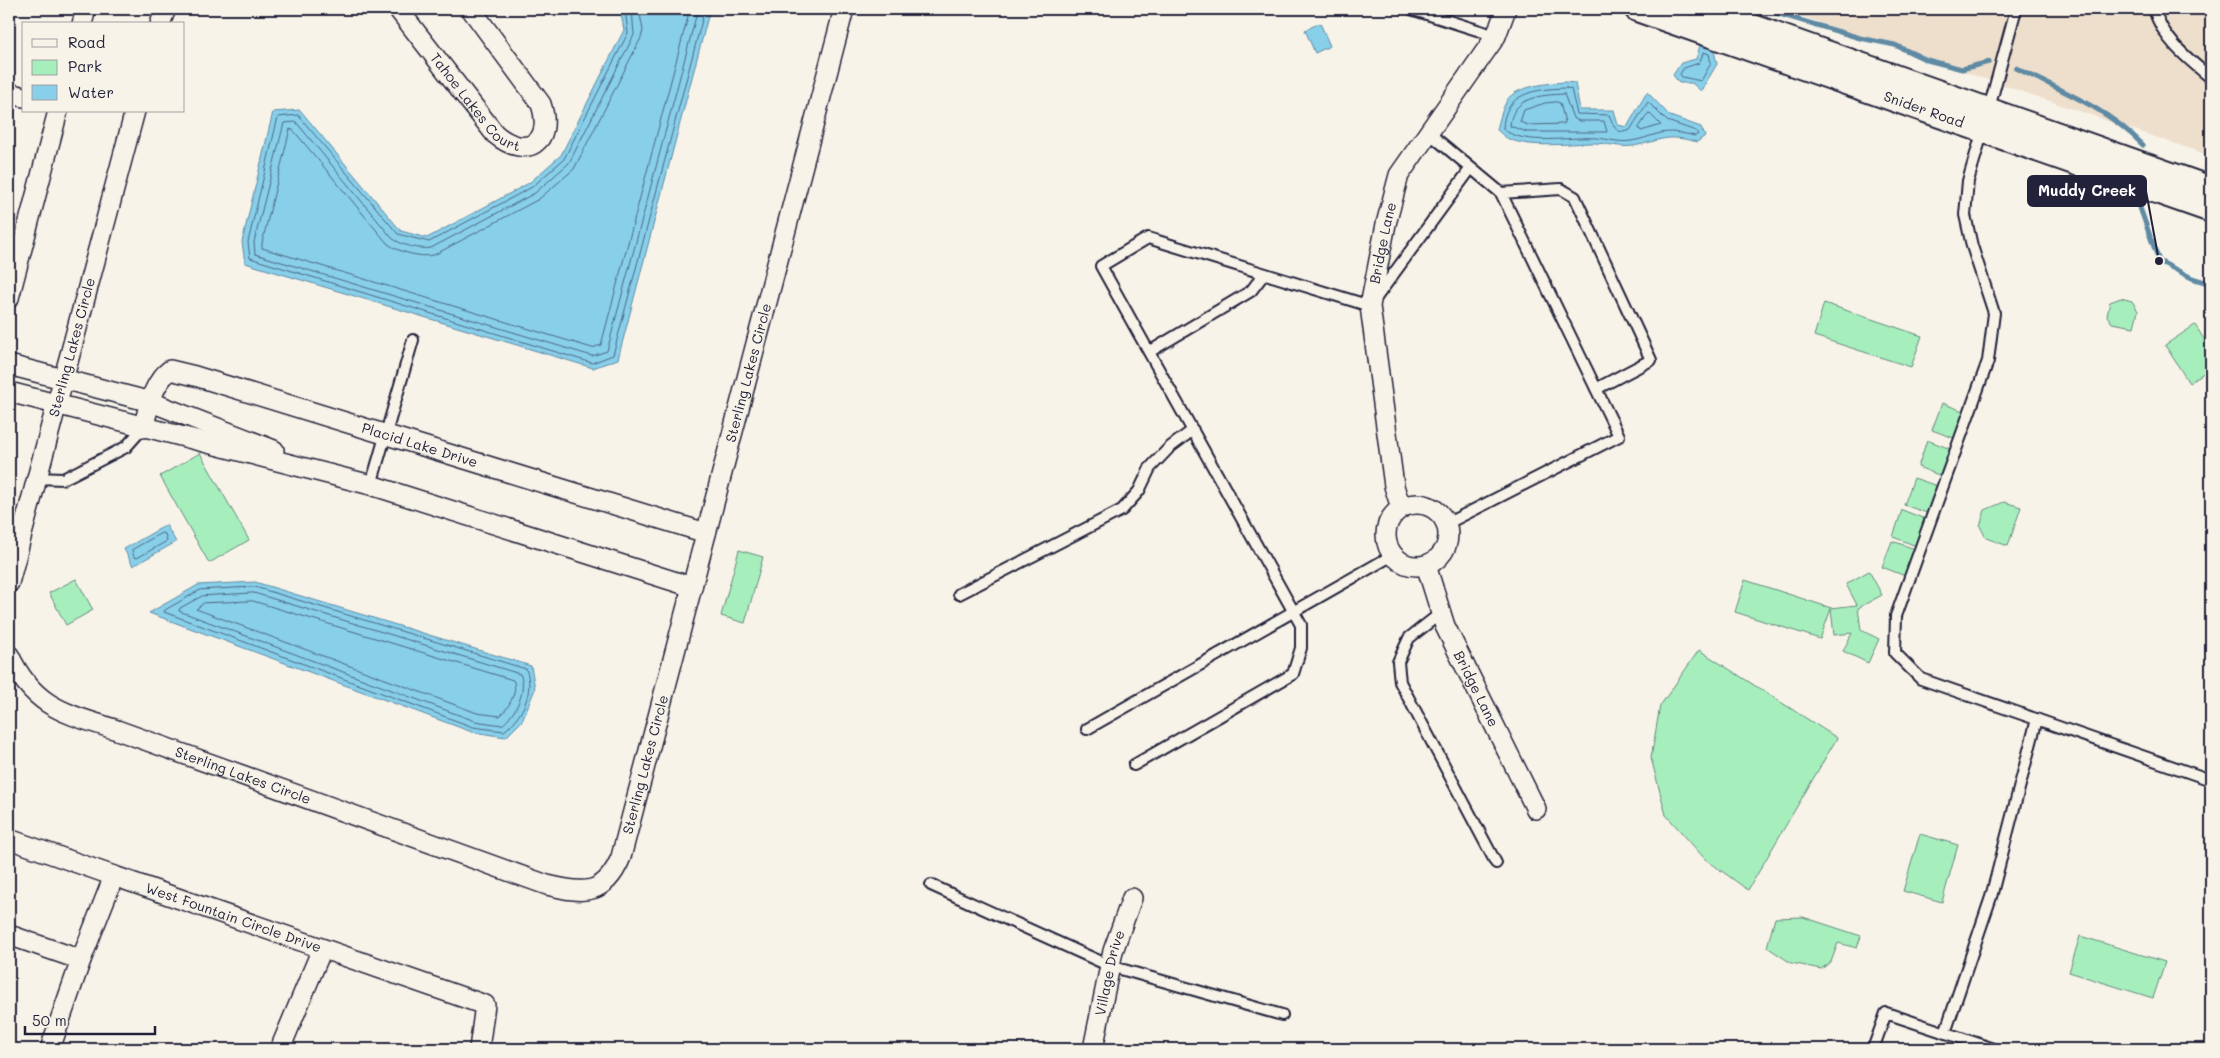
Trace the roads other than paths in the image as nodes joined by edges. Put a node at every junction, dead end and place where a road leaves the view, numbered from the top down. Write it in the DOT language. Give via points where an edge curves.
graph roads {
  1 [pos="86,9"];
  2 [pos="166,9"];
  3 [pos="398,9"];
  4 [pos="471,9"];
  5 [pos="844,9"];
  6 [pos="1411,9"];
  7 [pos="1506,9"];
  8 [pos="1637,9"];
  9 [pos="1702,9"];
  10 [pos="2016,9"];
  11 [pos="2154,9"];
  12 [pos="83,22"];
  13 [pos="161,22"];
  14 [pos="1496,36"];
  15 [pos="2211,78"];
  16 [pos="9,93"];
  17 [pos="22,96"];
  18 [pos="58,112"];
  19 [pos="135,112"];
  20 [pos="1986,120"];
  21 [pos="1429,133"];
  22 [pos="1471,168"];
  23 [pos="2211,189"];
  24 [pos="1501,193"];
  25 [pos="2211,210"];
  26 [pos="1264,274"];
  27 [pos="9,298"];
  28 [pos="1370,306"];
  29 [pos="413,340"];
  30 [pos="1149,352"];
  31 [pos="9,365"];
  32 [pos="63,380"];
  33 [pos="1596,389"];
  34 [pos="9,392"];
  35 [pos="151,402"];
  36 [pos="56,405"];
  37 [pos="143,428"];
  38 [pos="1193,430"];
  39 [pos="385,434"];
  40 [pos="341,477"];
  41 [pos="37,478"];
  42 [pos="371,485"];
  43 [pos="1401,508"];
  44 [pos="1446,524"];
  45 [pos="706,533"];
  46 [pos="1393,555"];
  47 [pos="1426,565"];
  48 [pos="9,583"];
  49 [pos="692,587"];
  50 [pos="959,594"];
  51 [pos="1294,611"];
  52 [pos="1441,613"];
  53 [pos="9,655"];
  54 [pos="2037,719"];
  55 [pos="1087,729"];
  56 [pos="1134,765"];
  57 [pos="2211,780"];
  58 [pos="1536,809"];
  59 [pos="9,839"];
  60 [pos="1496,863"];
  61 [pos="114,876"];
  62 [pos="931,886"];
  63 [pos="1132,898"];
  64 [pos="9,935"];
  65 [pos="322,949"];
  66 [pos="81,960"];
  67 [pos="1110,966"];
  68 [pos="1282,1015"];
  69 [pos="1945,1033"];
  70 [pos="50,1049"];
  71 [pos="280,1049"];
  72 [pos="479,1049"];
  73 [pos="1094,1049"];
  74 [pos="1873,1049"];
  75 [pos="1994,1049"];
  1 -- 12 [label="street"];
  2 -- 13 [label="street"];
  3 -- 4 [label="street, Tahoe Lakes Court" via="495,134 520,148 534,144 544,132 541,104"];
  5 -- 45 [label="street, Sterling Lakes Circle"];
  6 -- 14 [label="lane"];
  7 -- 14 [label="street, Bridge Lane"];
  8 -- 20 [label="street, Snider Road"];
  9 -- 20 [label="street, Snider Road"];
  10 -- 20 [label="lane"];
  11 -- 15 [label="lane" via="2158,25 2182,54"];
  14 -- 21 [label="street, Bridge Lane"];
  16 -- 17 [label="street"];
  18 -- 27 [label="street"];
  19 -- 32 [label="street, Sterling Lakes Circle"];
  20 -- 23 [label="street, Snider Road"];
  20 -- 25 [label="street, Snider Road"];
  20 -- 54 [label="lane" via="1968,181 1965,216 1994,313 1988,361 1896,616 1895,653 1921,679"];
  21 -- 22 [label="lane"];
  21 -- 28 [label="street, Bridge Lane" via="1399,175"];
  22 -- 24 [label="lane"];
  22 -- 28 [label="lane"];
  24 -- 33 [label="lane"];
  24 -- 33 [label="lane" via="1561,189 1575,197 1651,360"];
  26 -- 28 [label="lane"];
  26 -- 30 [label="lane" via="1251,291"];
  26 -- 30 [label="lane" via="1148,238 1101,266"];
  28 -- 43 [label="street, Bridge Lane" via="1394,486"];
  29 -- 39 [label="lane"];
  30 -- 38 [label="lane"];
  31 -- 32 [label="street"];
  32 -- 35 [label="street"];
  32 -- 36 [label="street, Sterling Lakes Circle"];
  33 -- 44 [label="lane" via="1619,436"];
  34 -- 36 [label="street"];
  35 -- 37 [label="street, Placid Lake Drive"];
  35 -- 39 [label="street, Placid Lake Drive" via="160,378 170,370"];
  35 -- 40 [label="street"];
  36 -- 37 [label="street"];
  36 -- 41 [label="street, Sterling Lakes Circle"];
  37 -- 40 [label="street"];
  37 -- 41 [label="lane" via="126,447 63,479"];
  38 -- 50 [label="lane" via="1150,468 1139,491 1122,510"];
  38 -- 51 [label="lane"];
  39 -- 42 [label="lane"];
  39 -- 45 [label="street, Placid Lake Drive"];
  40 -- 42 [label="street"];
  41 -- 48 [label="street, Sterling Lakes Circle"];
  42 -- 49 [label="street"];
  43 -- 44 [label="street" via="1410,504 1427,505 1437,511"];
  43 -- 46 [label="street" via="1392,515 1386,531 1388,547"];
  44 -- 47 [label="street" via="1446,546"];
  45 -- 49 [label="street, Sterling Lakes Circle"];
  46 -- 47 [label="street" via="1409,565"];
  46 -- 51 [label="lane"];
  47 -- 52 [label="street, Bridge Lane"];
  49 -- 53 [label="street, Sterling Lakes Circle" via="621,857 608,880 586,891 547,885 67,713 34,693"];
  51 -- 55 [label="lane"];
  51 -- 56 [label="lane" via="1301,625 1301,648 1293,674"];
  52 -- 58 [label="street, Bridge Lane"];
  52 -- 60 [label="lane" via="1409,638 1398,662 1400,682"];
  54 -- 57 [label="lane"];
  54 -- 69 [label="lane" via="1991,897"];
  59 -- 61 [label="street, West Fountain Circle Drive"];
  61 -- 65 [label="street, West Fountain Circle Drive"];
  61 -- 66 [label="street"];
  62 -- 67 [label="lane"];
  63 -- 67 [label="street, Village Drive"];
  64 -- 66 [label="street"];
  65 -- 71 [label="street"];
  65 -- 72 [label="street, West Fountain Circle Drive" via="485,1006"];
  66 -- 70 [label="street"];
  67 -- 68 [label="lane"];
  67 -- 73 [label="street, Village Drive"];
  69 -- 74 [label="lane" via="1886,1013"];
  69 -- 75 [label="lane"];
}
